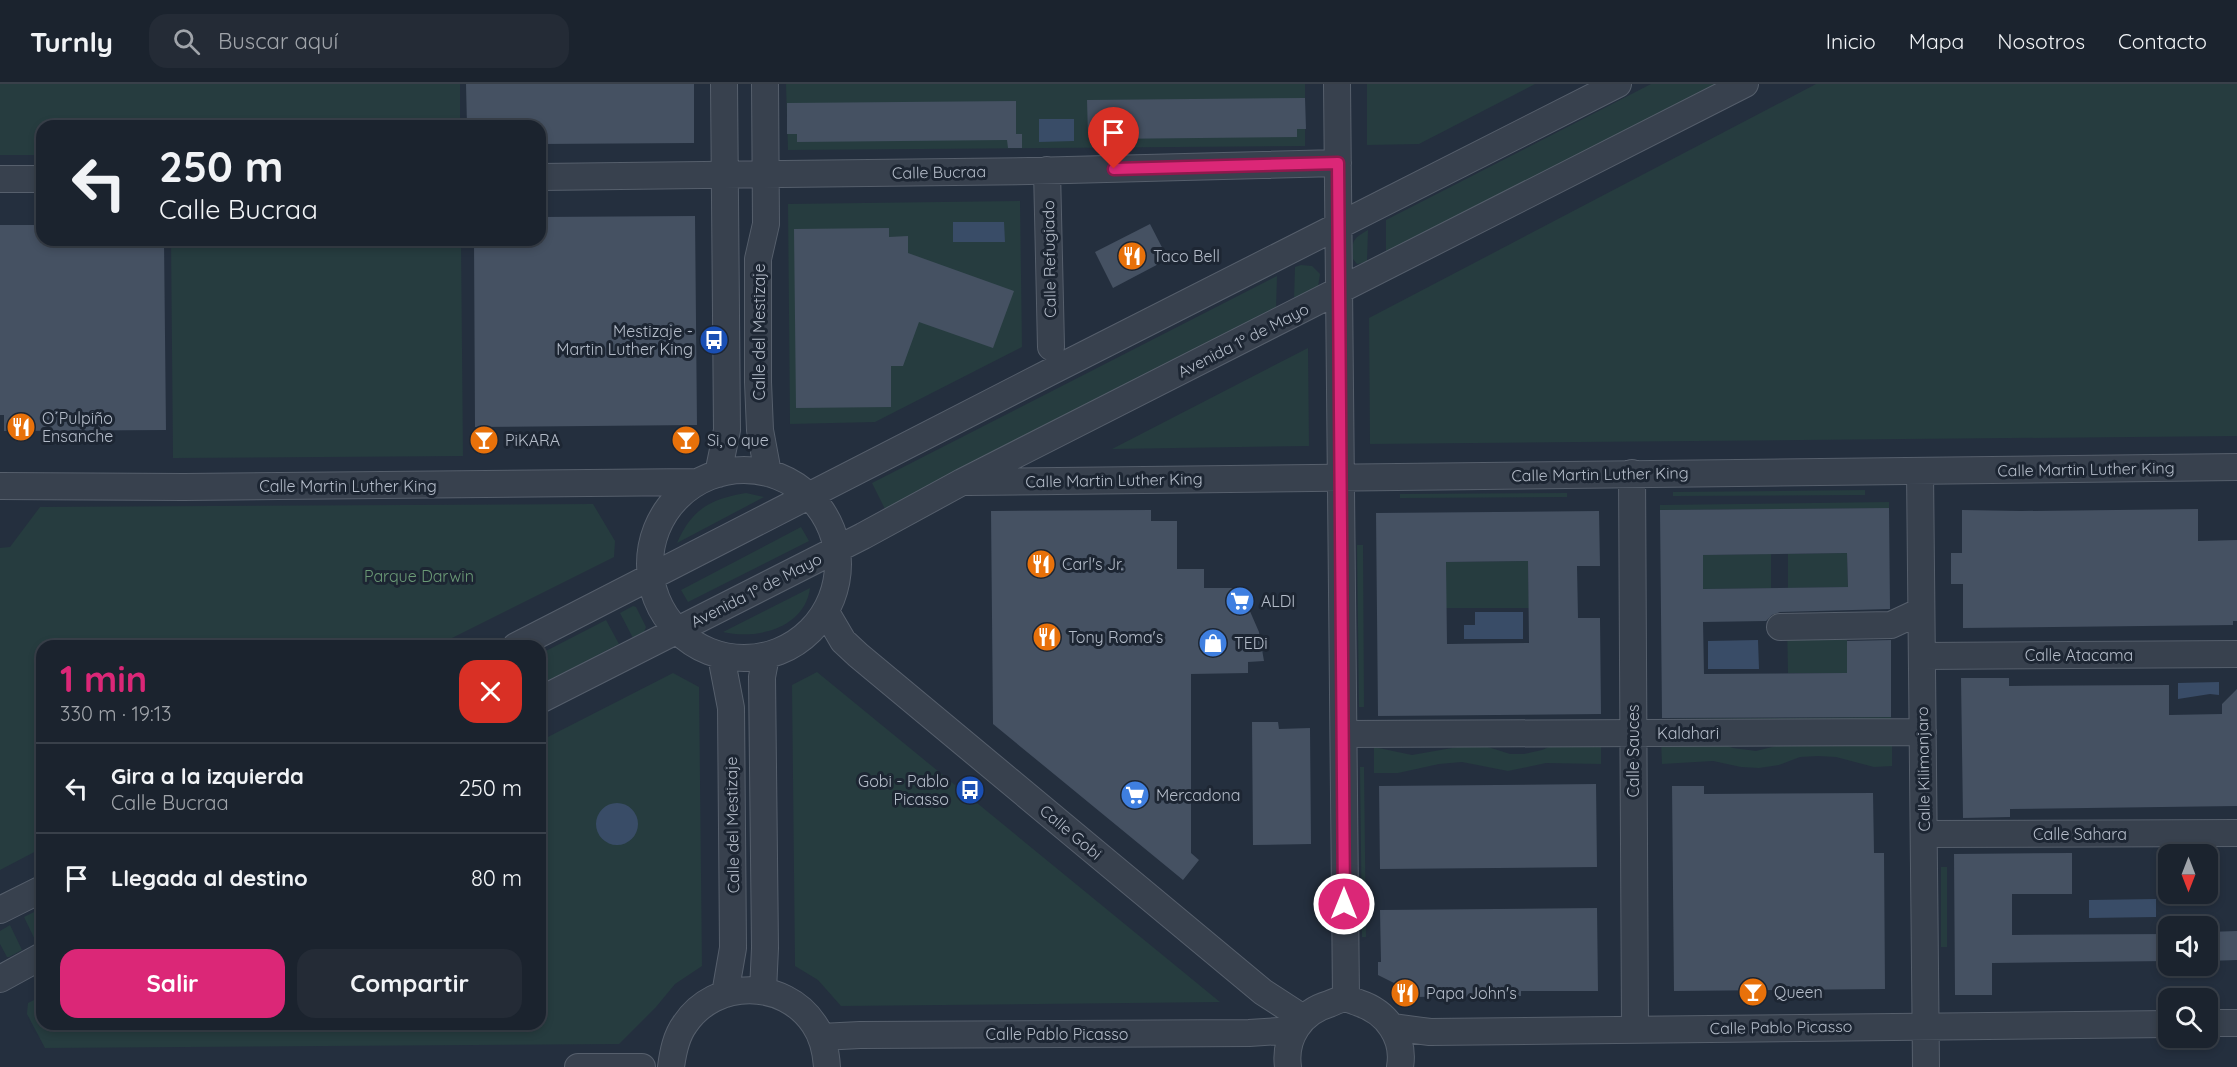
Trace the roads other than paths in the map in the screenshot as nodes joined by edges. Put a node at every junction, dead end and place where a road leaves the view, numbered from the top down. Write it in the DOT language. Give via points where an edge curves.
graph roads {
  1 [pos="724,84"];
  2 [pos="765,84"];
  3 [pos="1337,84"];
  4 [pos="1618,84"];
  5 [pos="1745,84"];
  6 [pos="1338,163"];
  7 [pos="1047,170"];
  8 [pos="767,175"];
  9 [pos="724,176"];
  10 [pos="546,177"];
  11 [pos="0,179"];
  12 [pos="36,179"];
  13 [pos="1339,225"];
  14 [pos="1339,290"];
  15 [pos="1051,347"];
  16 [pos="2237,467"];
  17 [pos="1920,471"];
  18 [pos="768,473"];
  19 [pos="1632,473"];
  20 [pos="707,478"];
  21 [pos="1340,478"];
  22 [pos="962,482"];
  23 [pos="0,486"];
  24 [pos="810,496"];
  25 [pos="837,549"];
  26 [pos="649,577"];
  27 [pos="1922,610"];
  28 [pos="826,612"];
  29 [pos="1780,627"];
  30 [pos="676,630"];
  31 [pos="809,633"];
  32 [pos="528,640"];
  33 [pos="843,641"];
  34 [pos="2237,654"];
  35 [pos="766,656"];
  36 [pos="721,657"];
  37 [pos="1922,657"];
  38 [pos="546,697"];
  39 [pos="1923,732"];
  40 [pos="1344,734"];
  41 [pos="1633,734"];
  42 [pos="2237,833"];
  43 [pos="1924,834"];
  44 [pos="36,892"];
  45 [pos="0,910"];
  46 [pos="36,959"];
  47 [pos="0,978"];
  48 [pos="763,991"];
  49 [pos="724,994"];
  50 [pos="1346,998"];
  51 [pos="2218,1023"];
  52 [pos="2237,1023"];
  53 [pos="1298,1024"];
  54 [pos="2158,1024"];
  55 [pos="1926,1025"];
  56 [pos="1392,1027"];
  57 [pos="1635,1029"];
  58 [pos="821,1037"];
  59 [pos="578,1067"];
  60 [pos="642,1067"];
  61 [pos="671,1067"];
  62 [pos="827,1067"];
  63 [pos="1288,1067"];
  64 [pos="1400,1067"];
  65 [pos="1926,1067"];
  1 -- 9 [label="street, Calle del Mestizaje"];
  2 -- 8 [label="street, Calle del Mestizaje"];
  3 -- 6 [label="street"];
  4 -- 13 [label="street"];
  5 -- 14 [label="street, Avenida 1º de Mayo"];
  6 -- 7 [label="street, Calle Bucraa"];
  6 -- 13 [label="street"];
  7 -- 8 [label="street, Calle Bucraa"];
  7 -- 15 [label="street, Calle Refugiado"];
  8 -- 9 [label="street, Calle Bucraa"];
  8 -- 18 [label="street, Calle del Mestizaje" via="766,224 758,259 758,382 760,430"];
  9 -- 10 [label="street, Calle Bucraa"];
  9 -- 20 [label="street, Calle del Mestizaje" via="727,430"];
  11 -- 12 [label="street"];
  13 -- 14 [label="street"];
  13 -- 24 [label="street"];
  14 -- 21 [label="street"];
  14 -- 22 [label="street, Avenida 1º de Mayo"];
  16 -- 17 [label="street, Calle Martin Luther King"];
  17 -- 19 [label="street, Calle Martin Luther King"];
  17 -- 27 [label="street, Calle Kilimanjaro"];
  18 -- 20 [label="street, Avenida 1º de Mayo" via="736,470"];
  18 -- 24 [label="street, Avenida 1º de Mayo" via="795,484"];
  19 -- 21 [label="street, Calle Martin Luther King"];
  19 -- 41 [label="street, Calle Sauces"];
  20 -- 23 [label="street, Calle Martin Luther King" via="184,487"];
  20 -- 26 [label="street, Avenida 1º de Mayo" via="687,488 663,513 653,535"];
  21 -- 22 [label="street, Calle Martin Luther King"];
  21 -- 40 [label="street"];
  22 -- 25 [label="street, Avenida 1º de Mayo"];
  24 -- 25 [label="street, Avenida 1º de Mayo" via="831,525"];
  24 -- 26 [label="street"];
  25 -- 28 [label="street, Avenida 1º de Mayo" via="835,591"];
  25 -- 30 [label="street, Avenida 1º de Mayo"];
  26 -- 30 [label="street, Avenida 1º de Mayo" via="664,615"];
  26 -- 32 [label="street"];
  27 -- 29 [label="street" via="1891,626"];
  27 -- 37 [label="street, Calle Kilimanjaro"];
  28 -- 31 [label="street, Avenida 1º de Mayo"];
  28 -- 33 [label="street, Calle Gobi"];
  30 -- 36 [label="street, Avenida 1º de Mayo"];
  30 -- 38 [label="street, Avenida 1º de Mayo"];
  31 -- 33 [label="street, Calle Gobi"];
  31 -- 35 [label="street, Avenida 1º de Mayo"];
  33 -- 53 [label="street, Calle Gobi"];
  34 -- 37 [label="street, Calle Atacama"];
  35 -- 36 [label="street, Avenida 1º de Mayo"];
  35 -- 48 [label="street, Calle del Mestizaje" via="762,677"];
  36 -- 49 [label="street, Calle del Mestizaje" via="731,708 733,948"];
  37 -- 39 [label="street, Calle Kilimanjaro"];
  39 -- 41 [label="street, Kalahari"];
  39 -- 43 [label="street, Calle Kilimanjaro"];
  40 -- 41 [label="street, Kalahari"];
  40 -- 50 [label="street"];
  41 -- 57 [label="street, Calle Sauces"];
  42 -- 43 [label="street, Calle Sahara"];
  43 -- 55 [label="street, Calle Kilimanjaro"];
  44 -- 45 [label="street"];
  46 -- 47 [label="street"];
  48 -- 49 [label="street"];
  48 -- 58 [label="street" via="792,1002 814,1023"];
  49 -- 61 [label="street" via="702,1006 685,1024"];
  50 -- 53 [label="street" via="1318,1007"];
  50 -- 56 [label="street" via="1379,1013"];
  51 -- 52 [label="street"];
  53 -- 58 [label="street, Calle Pablo Picasso" via="1249,1033"];
  53 -- 63 [label="street" via="1289,1043"];
  54 -- 55 [label="street, Calle Pablo Picasso"];
  55 -- 57 [label="street, Calle Pablo Picasso"];
  55 -- 65 [label="street, Calle Kilimanjaro"];
  56 -- 57 [label="street, Calle Pablo Picasso" via="1430,1032"];
  56 -- 64 [label="street" via="1401,1049"];
  58 -- 62 [label="street"];
  59 -- 60 [label="street"];
}
